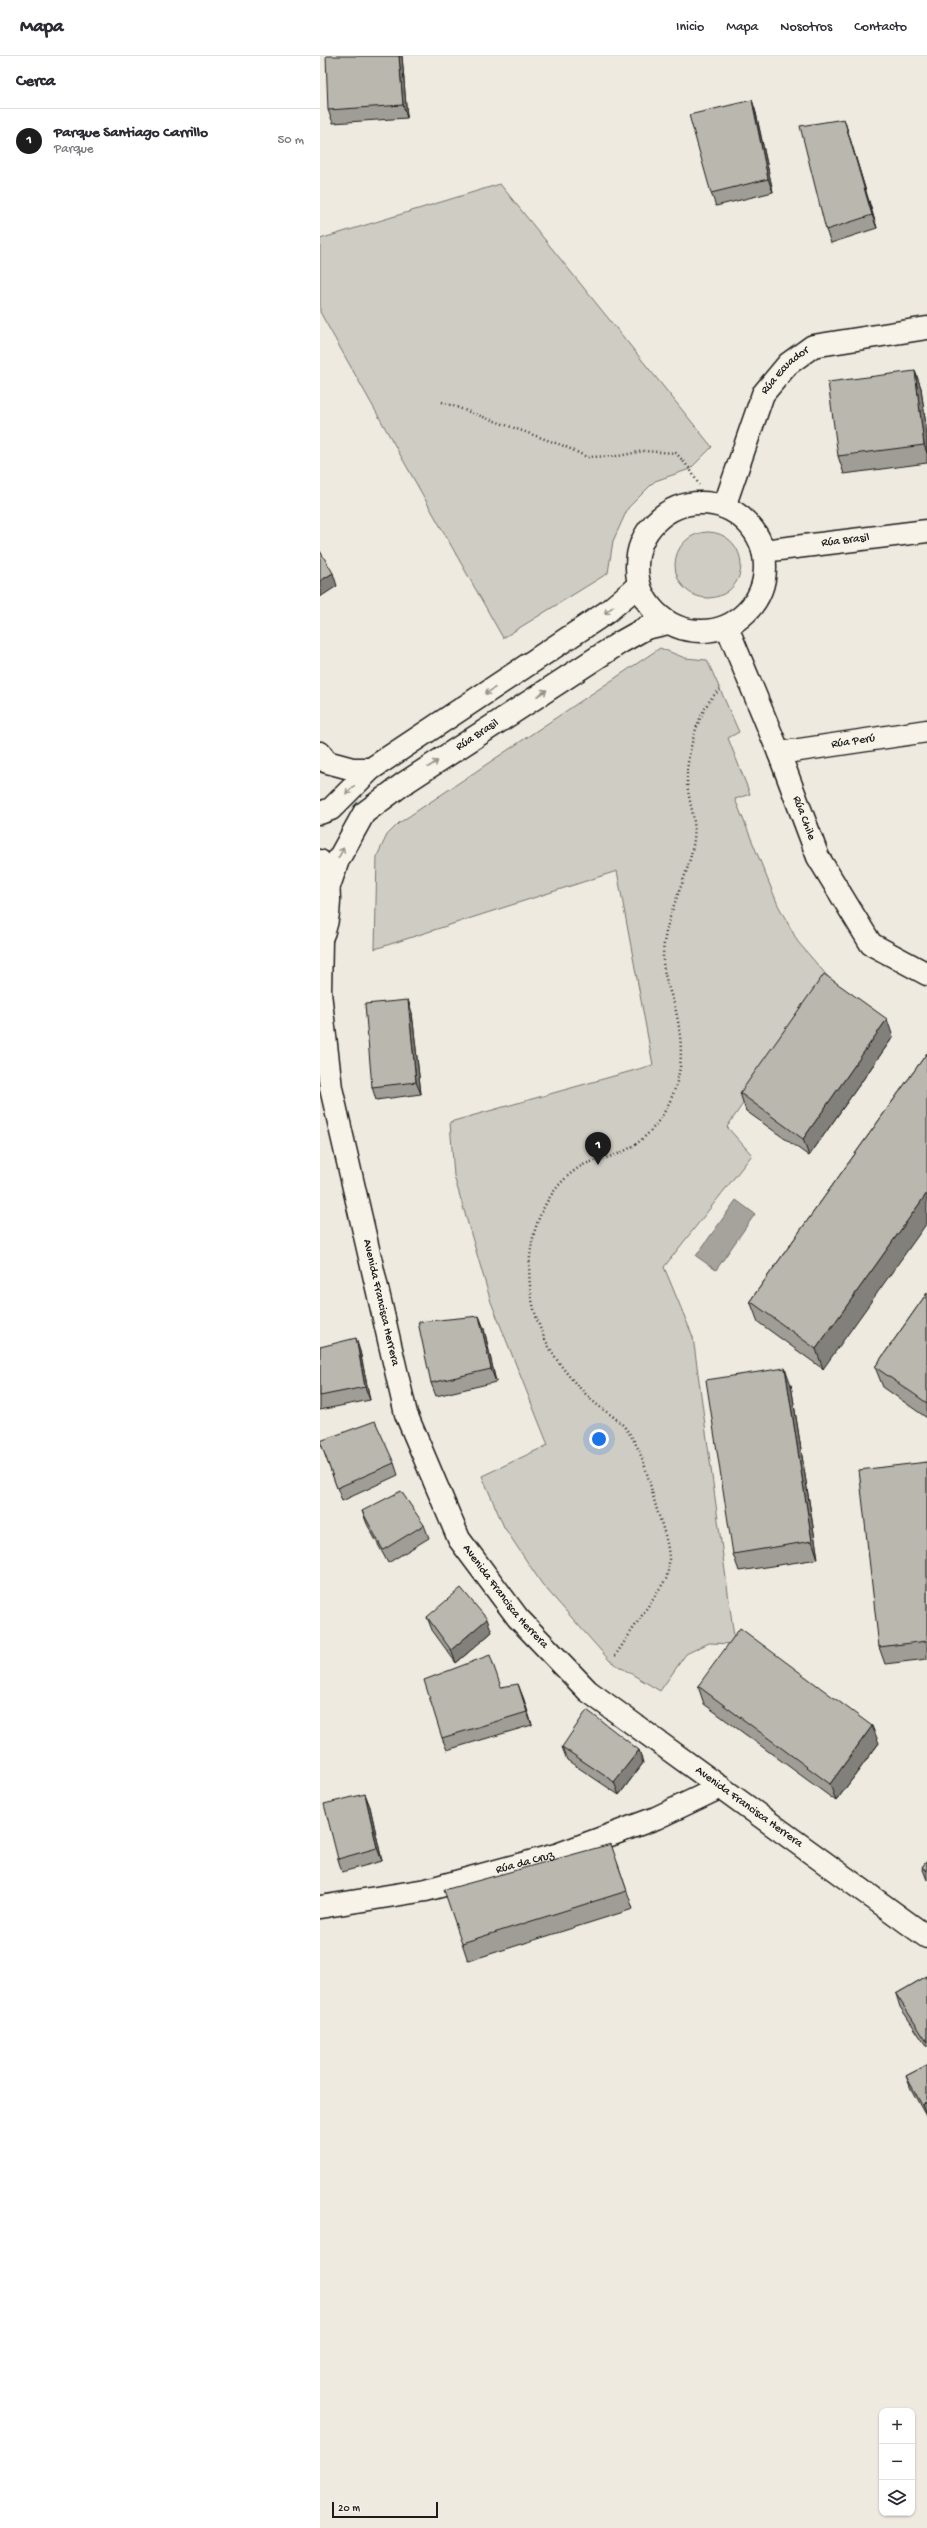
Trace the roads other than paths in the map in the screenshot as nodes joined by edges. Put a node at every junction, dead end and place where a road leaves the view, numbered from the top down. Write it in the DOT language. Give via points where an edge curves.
graph roads {
  1 [pos="927,328"];
  2 [pos="716,505"];
  3 [pos="927,530"];
  4 [pos="764,551"];
  5 [pos="639,585"];
  6 [pos="668,623"];
  7 [pos="727,627"];
  8 [pos="927,731"];
  9 [pos="320,753"];
  10 [pos="779,753"];
  11 [pos="371,769"];
  12 [pos="320,813"];
  13 [pos="320,861"];
  14 [pos="328,889"];
  15 [pos="320,940"];
  16 [pos="927,974"];
  17 [pos="326,1080"];
  18 [pos="721,1787"];
  19 [pos="320,1908"];
  20 [pos="927,1937"];
  1 -- 2 [label="street, Rúa Ecuador" via="813,346 788,364 763,394"];
  2 -- 4 [label="street" via="749,524"];
  2 -- 5 [label="street" via="688,504 668,512 652,525 641,543 637,564"];
  3 -- 4 [label="street, Rúa Brasil"];
  4 -- 7 [label="street" via="766,569 755,603 743,617"];
  5 -- 6 [label="street" via="655,613"];
  5 -- 11 [label="street, one-way" via="608,612"];
  6 -- 7 [label="street" via="686,630 707,632"];
  14 -- 6 [label="street, Rúa Brasil, one-way" via="338,860 364,813 403,784 620,642 646,628"];
  7 -- 10 [label="street, Rúa Chile"];
  8 -- 10 [label="street, Rúa Perú"];
  9 -- 11 [label="street" via="327,762 353,769"];
  10 -- 16 [label="street, Rúa Chile" via="818,857 871,944"];
  11 -- 12 [label="street, one-way" via="330,809"];
  13 -- 14 [label="street"];
  14 -- 15 [label="street, Avenida Francisca Herrera" via="328,915"];
  15 -- 17 [label="street, Avenida Francisca Herrera" via="320,993"];
  17 -- 18 [label="street, Avenida Francisca Herrera" via="406,1414 459,1539 518,1618 588,1691"];
  18 -- 19 [label="street, Rúa da Cruz" via="656,1818 559,1854 426,1890"];
  18 -- 20 [label="street, Avenida Francisca Herrera"];
}
